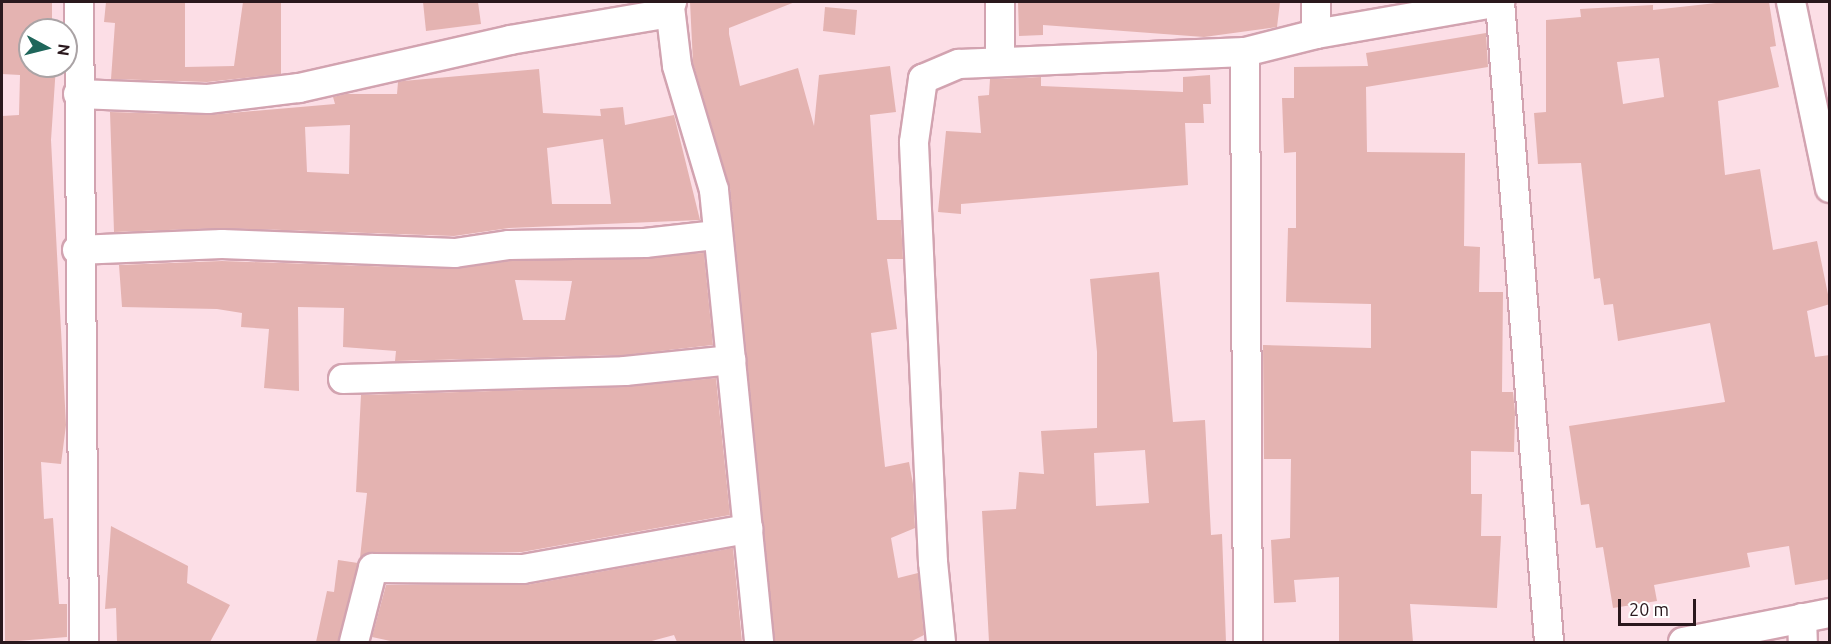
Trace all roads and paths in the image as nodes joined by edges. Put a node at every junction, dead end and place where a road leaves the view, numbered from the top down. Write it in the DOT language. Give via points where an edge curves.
graph roads {
  1 [pos="79,2"];
  2 [pos="1000,2"];
  3 [pos="1316,2"];
  4 [pos="1500,2"];
  5 [pos="1791,2"];
  6 [pos="671,4"];
  7 [pos="1316,34"];
  8 [pos="1245,52"];
  9 [pos="1000,61"];
  10 [pos="78,94"];
  11 [pos="1830,188"];
  12 [pos="715,235"];
  13 [pos="77,250"];
  14 [pos="731,360"];
  15 [pos="343,379"];
  16 [pos="748,529"];
  17 [pos="1812,624"];
  18 [pos="84,642"];
  19 [pos="354,642"];
  20 [pos="759,642"];
  21 [pos="942,642"];
  22 [pos="1248,642"];
  23 [pos="1549,642"];
  24 [pos="1683,642"];
  1 -- 10 [label="street"];
  2 -- 9 [label="street"];
  3 -- 7 [label="street"];
  4 -- 7 [label="street"];
  4 -- 23 [label="street"];
  5 -- 11 [label="street"];
  6 -- 10 [label="street" via="663,14 510,40 299,88 208,99"];
  6 -- 12 [label="street" via="677,66 714,190"];
  7 -- 8 [label="street"];
  8 -- 9 [label="street"];
  8 -- 22 [label="street"];
  9 -- 21 [label="street" via="959,64 923,79 914,142 933,562"];
  10 -- 13 [label="street"];
  12 -- 13 [label="street" via="645,243 509,245 454,254 222,244"];
  12 -- 14 [label="street"];
  13 -- 18 [label="street"];
  14 -- 15 [label="street" via="625,371"];
  14 -- 16 [label="street"];
  16 -- 19 [label="street" via="523,569 373,568"];
  16 -- 20 [label="street"];
  17 -- 24 [label="street"];
}
